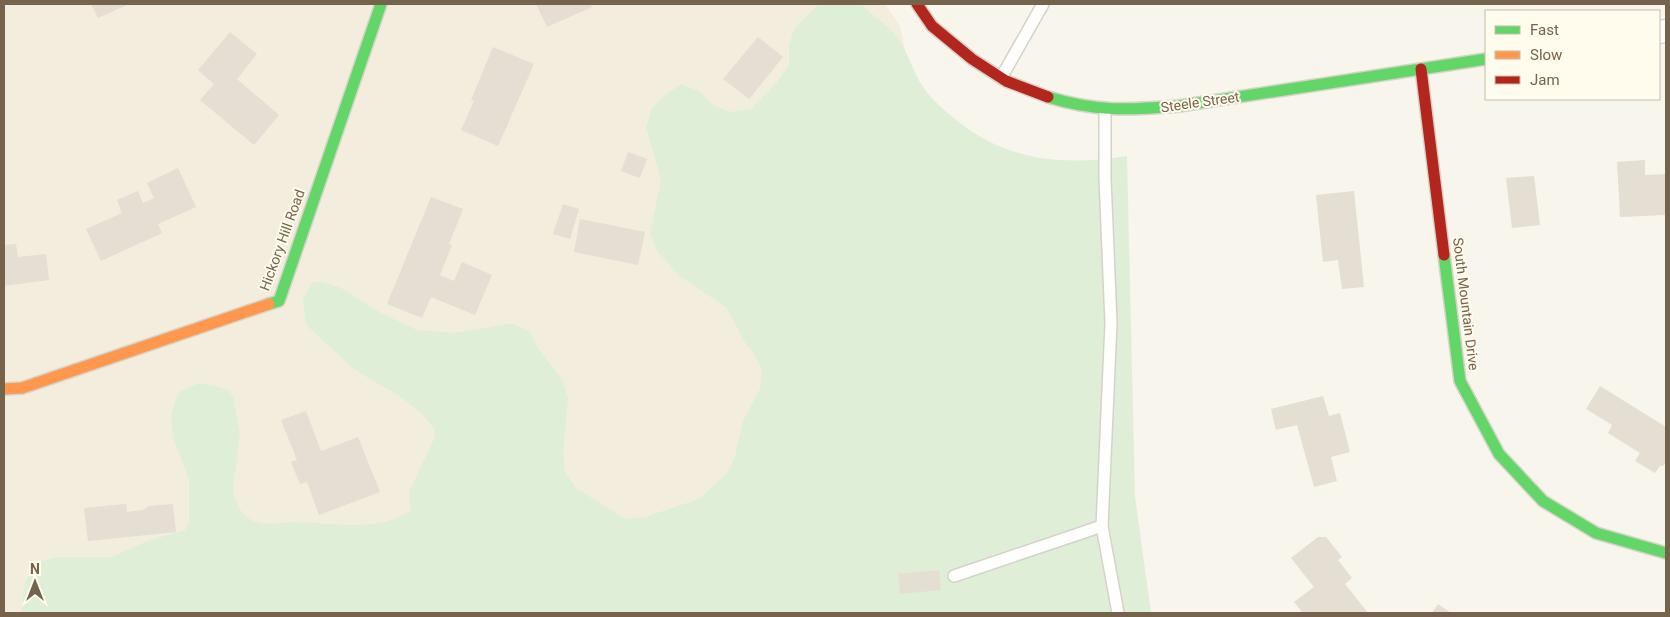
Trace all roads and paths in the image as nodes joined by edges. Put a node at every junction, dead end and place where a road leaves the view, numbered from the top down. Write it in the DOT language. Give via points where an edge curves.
graph roads {
  1 [pos="381,4"];
  2 [pos="917,4"];
  3 [pos="1043,4"];
  4 [pos="1485,59"];
  5 [pos="1421,69"];
  6 [pos="1001,78"];
  7 [pos="1105,109"];
  8 [pos="4,389"];
  9 [pos="1102,526"];
  10 [pos="1666,553"];
  11 [pos="954,576"];
  12 [pos="1118,613"];
  1 -- 8 [label="street, Hickory Hill Road" via="279,301 22,388"];
  2 -- 6 [label="street, Steele Street" via="934,27 975,62"];
  3 -- 6 [label="lane"];
  4 -- 5 [label="street, Steele Street"];
  5 -- 7 [label="street, Steele Street" via="1180,106"];
  5 -- 10 [label="street, South Mountain Drive" via="1460,381 1499,454 1543,501 1596,533"];
  6 -- 7 [label="street, Steele Street" via="1032,94"];
  7 -- 9 [label="lane" via="1111,324"];
  9 -- 11 [label="lane"];
  9 -- 12 [label="lane"];
}
